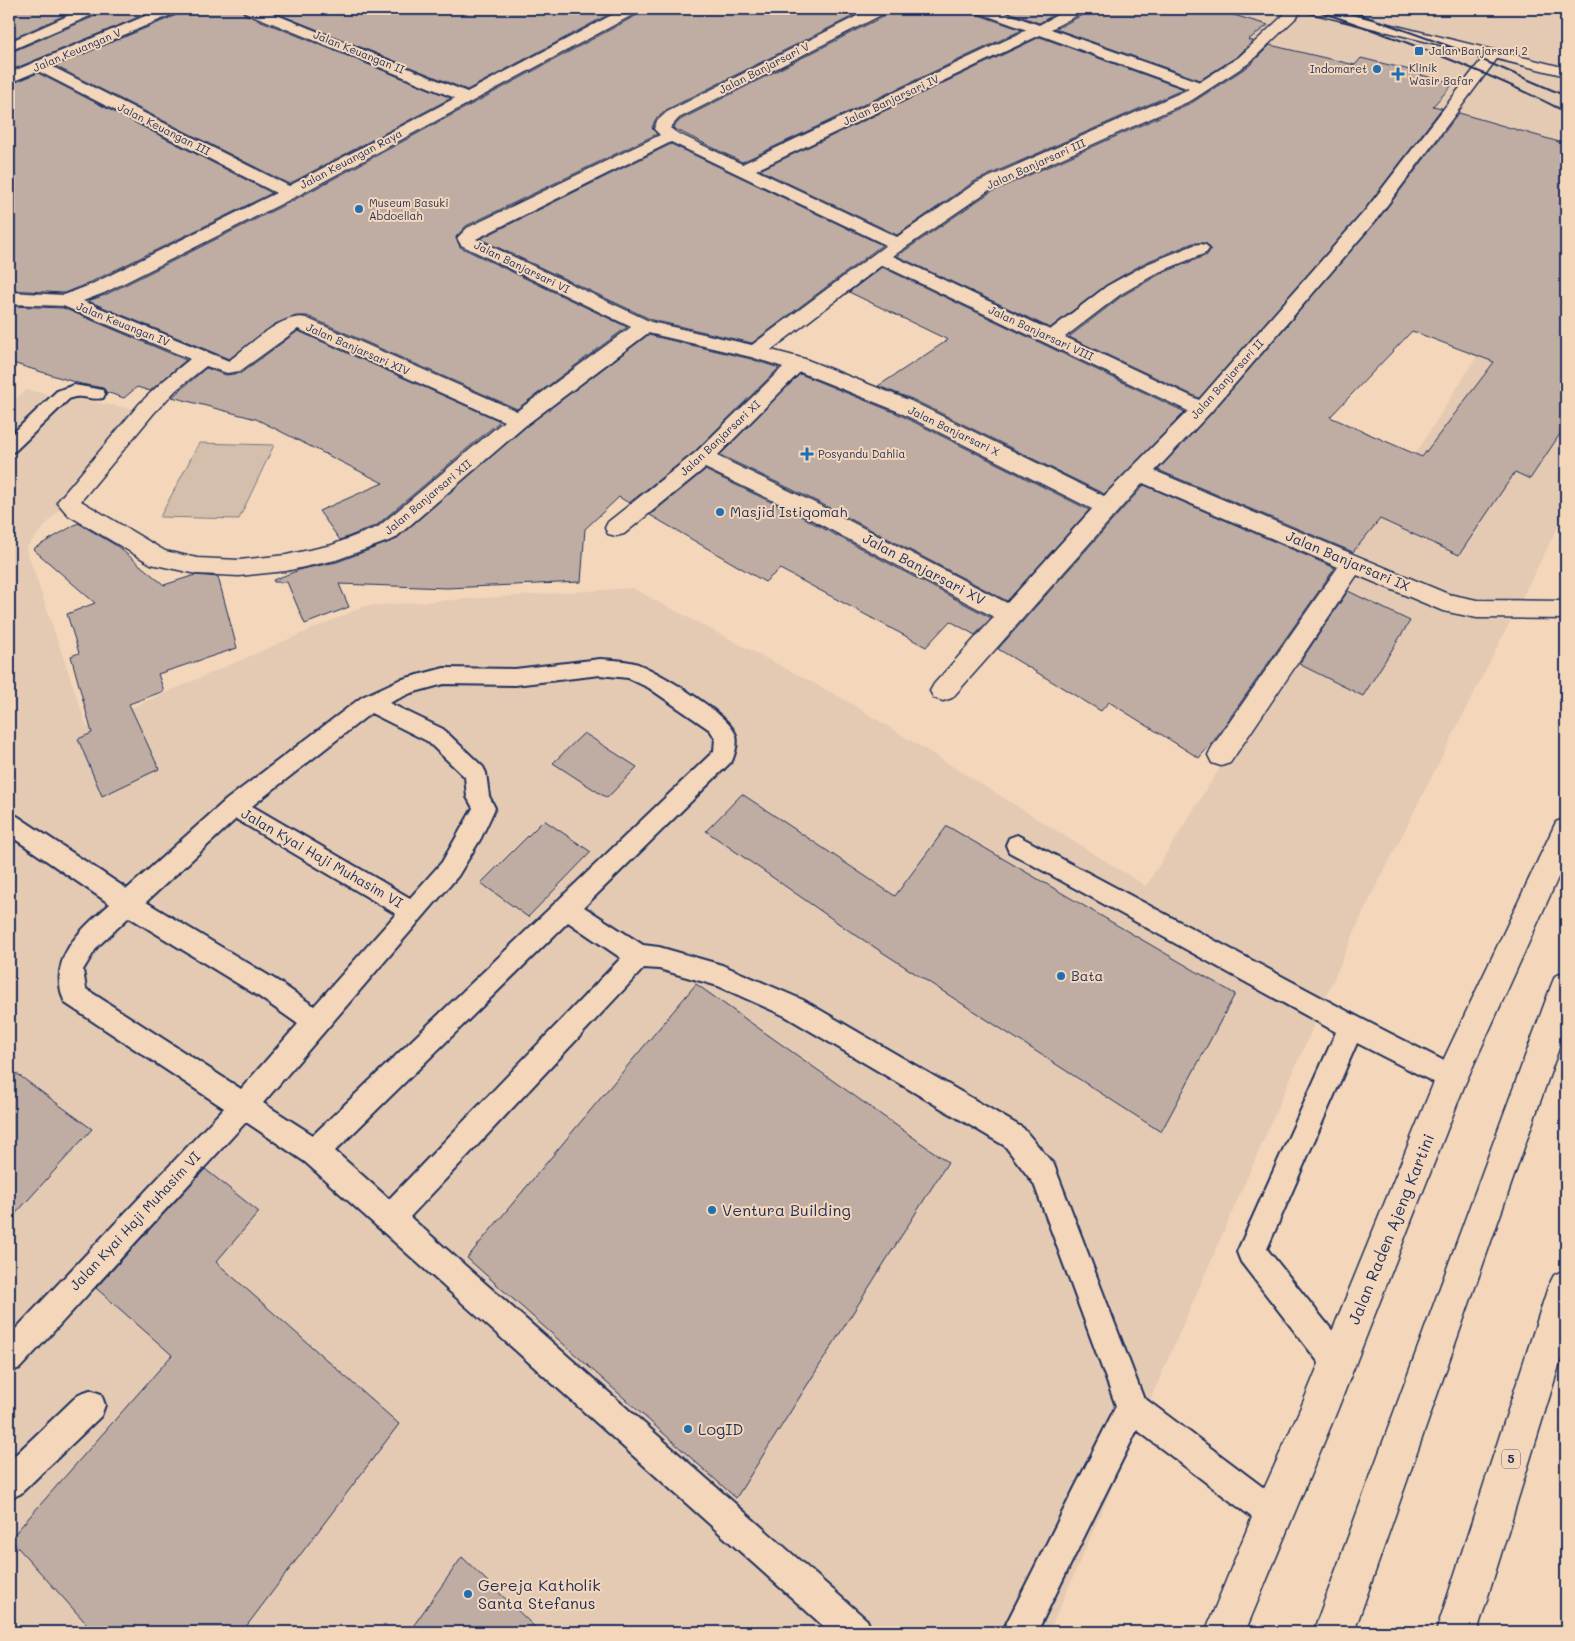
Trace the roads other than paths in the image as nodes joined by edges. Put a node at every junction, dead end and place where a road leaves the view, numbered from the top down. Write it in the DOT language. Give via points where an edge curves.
graph roads {
  1 [pos="94,9"];
  2 [pos="173,9"];
  3 [pos="250,9"];
  4 [pos="633,9"];
  5 [pos="882,9"];
  6 [pos="982,9"];
  7 [pos="1078,9"];
  8 [pos="1298,9"];
  9 [pos="1312,9"];
  10 [pos="1041,29"];
  11 [pos="9,47"];
  12 [pos="1494,53"];
  13 [pos="40,66"];
  14 [pos="1566,72"];
  15 [pos="9,78"];
  16 [pos="1202,88"];
  17 [pos="467,97"];
  18 [pos="670,136"];
  19 [pos="742,170"];
  20 [pos="289,193"];
  21 [pos="898,244"];
  22 [pos="1200,249"];
  23 [pos="880,257"];
  24 [pos="9,298"];
  25 [pos="29,300"];
  26 [pos="66,301"];
  27 [pos="9,311"];
  28 [pos="645,326"];
  29 [pos="1051,338"];
  30 [pos="756,352"];
  31 [pos="204,357"];
  32 [pos="798,363"];
  33 [pos="97,394"];
  34 [pos="1202,409"];
  35 [pos="519,420"];
  36 [pos="9,447"];
  37 [pos="703,458"];
  38 [pos="1140,473"];
  39 [pos="1107,507"];
  40 [pos="616,528"];
  41 [pos="1353,563"];
  42 [pos="1566,610"];
  43 [pos="1010,615"];
  44 [pos="943,691"];
  45 [pos="368,703"];
  46 [pos="1221,755"];
  47 [pos="234,807"];
  48 [pos="9,823"];
  49 [pos="1566,830"];
  50 [pos="1017,845"];
  51 [pos="128,902"];
  52 [pos="567,909"];
  53 [pos="412,911"];
  54 [pos="639,956"];
  55 [pos="1566,986"];
  56 [pos="316,1022"];
  57 [pos="1351,1027"];
  58 [pos="1451,1078"];
  59 [pos="244,1105"];
  60 [pos="315,1152"];
  61 [pos="390,1218"];
  62 [pos="1566,1286"];
  63 [pos="9,1357"];
  64 [pos="1337,1361"];
  65 [pos="90,1405"];
  66 [pos="1132,1407"];
  67 [pos="9,1483"];
  68 [pos="1281,1498"];
  69 [pos="855,1632"];
  70 [pos="1019,1632"];
  71 [pos="1226,1632"];
  72 [pos="1333,1632"];
  73 [pos="1456,1632"];
  1 -- 11 [label="main road"];
  2 -- 13 [label="main road, Jalan Keuangan V"];
  3 -- 17 [label="main road, Jalan Keuangan II"];
  4 -- 17 [label="main road, Jalan Keuangan Raya"];
  5 -- 18 [label="main road, Jalan Banjarsari V" via="673,115 662,129"];
  6 -- 10 [label="main road"];
  7 -- 10 [label="main road, Jalan Banjarsari IV"];
  8 -- 16 [label="main road, Jalan Banjarsari III" via="1244,60"];
  9 -- 12 [label="main road"];
  10 -- 16 [label="main road"];
  10 -- 19 [label="main road, Jalan Banjarsari IV"];
  12 -- 14 [label="main road"];
  12 -- 34 [label="main road, Jalan Banjarsari II" via="1370,216"];
  13 -- 15 [label="main road, Jalan Keuangan V"];
  13 -- 20 [label="main road, Jalan Keuangan III"];
  16 -- 21 [label="main road, Jalan Banjarsari III" via="982,188"];
  17 -- 20 [label="main road, Jalan Keuangan Raya"];
  18 -- 19 [label="main road"];
  18 -- 28 [label="main road, Jalan Banjarsari VI" via="466,238 466,241"];
  19 -- 21 [label="main road"];
  20 -- 26 [label="main road, Jalan Keuangan Raya" via="97,290"];
  21 -- 23 [label="main road, Jalan Banjarsari III"];
  22 -- 29 [label="main road" via="1153,268 1114,290"];
  23 -- 29 [label="main road, Jalan Banjarsari VIII"];
  23 -- 30 [label="main road, Jalan Banjarsari III"];
  24 -- 25 [label="main road, Jalan Keuangan IV"];
  25 -- 26 [label="main road, Jalan Keuangan IV"];
  25 -- 27 [label="main road"];
  26 -- 31 [label="main road, Jalan Keuangan IV"];
  28 -- 30 [label="main road, Jalan Banjarsari VI"];
  28 -- 35 [label="main road, Jalan Banjarsari XII"];
  29 -- 34 [label="main road, Jalan Banjarsari VIII"];
  30 -- 32 [label="main road, Jalan Banjarsari VI"];
  31 -- 35 [label="main road, Jalan Banjarsari XIV" via="227,368 233,367 288,326 299,322"];
  31 -- 35 [label="main road, Jalan Banjarsari XII" via="147,408 68,502 76,510 159,558 197,566 239,568 286,563 336,552 386,533"];
  32 -- 37 [label="main road, Jalan Banjarsari XI"];
  32 -- 39 [label="main road, Jalan Banjarsari X" via="904,406"];
  33 -- 36 [label="lane" via="74,390 63,395"];
  34 -- 38 [label="main road, Jalan Banjarsari II"];
  37 -- 40 [label="main road, Jalan Banjarsari XI"];
  37 -- 43 [label="main road, Jalan Banjarsari XV" via="811,510"];
  38 -- 39 [label="main road, Jalan Banjarsari II"];
  38 -- 41 [label="main road, Jalan Banjarsari IX"];
  39 -- 43 [label="main road, Jalan Banjarsari II"];
  41 -- 42 [label="main road, Jalan Banjarsari IX" via="1443,602 1477,609"];
  41 -- 46 [label="main road"];
  43 -- 44 [label="main road, Jalan Banjarsari II"];
  45 -- 47 [label="lane"];
  45 -- 52 [label="lane" via="406,686 444,676 515,677 600,667 631,670 656,682 717,724 726,737 724,755"];
  45 -- 53 [label="lane, Jalan Kyai Haji Muhasim VI" via="435,735 475,773 478,797 484,808 450,869"];
  47 -- 51 [label="lane, Jalan Kyai Haji Muhasim VI"];
  47 -- 53 [label="lane, Jalan Kyai Haji Muhasim VI"];
  48 -- 51 [label="lane"];
  49 -- 58 [label="main road, Jalan Raden Ajeng Kartini"];
  50 -- 57 [label="lane"];
  51 -- 56 [label="lane"];
  51 -- 59 [label="lane, Jalan Kyai Haji Muhasim VI" via="88,939 71,969 74,995"];
  52 -- 54 [label="lane"];
  52 -- 60 [label="lane"];
  53 -- 56 [label="lane, Jalan Kyai Haji Muhasim VI"];
  54 -- 61 [label="lane"];
  54 -- 66 [label="lane" via="659,958 722,976 794,1008 1014,1137 1044,1175"];
  55 -- 72 [label="main road"];
  56 -- 59 [label="lane, Jalan Kyai Haji Muhasim VI"];
  57 -- 58 [label="lane"];
  57 -- 64 [label="lane" via="1251,1252"];
  58 -- 64 [label="main road, Jalan Raden Ajeng Kartini"];
  59 -- 60 [label="lane"];
  59 -- 63 [label="lane, Jalan Kyai Haji Muhasim VI"];
  60 -- 61 [label="lane"];
  61 -- 69 [label="lane"];
  62 -- 73 [label="main road, 5"];
  64 -- 68 [label="main road, Jalan Raden Ajeng Kartini"];
  65 -- 67 [label="lane"];
  66 -- 68 [label="lane"];
  66 -- 70 [label="lane"];
  68 -- 71 [label="main road, Jalan Raden Ajeng Kartini"];
}
